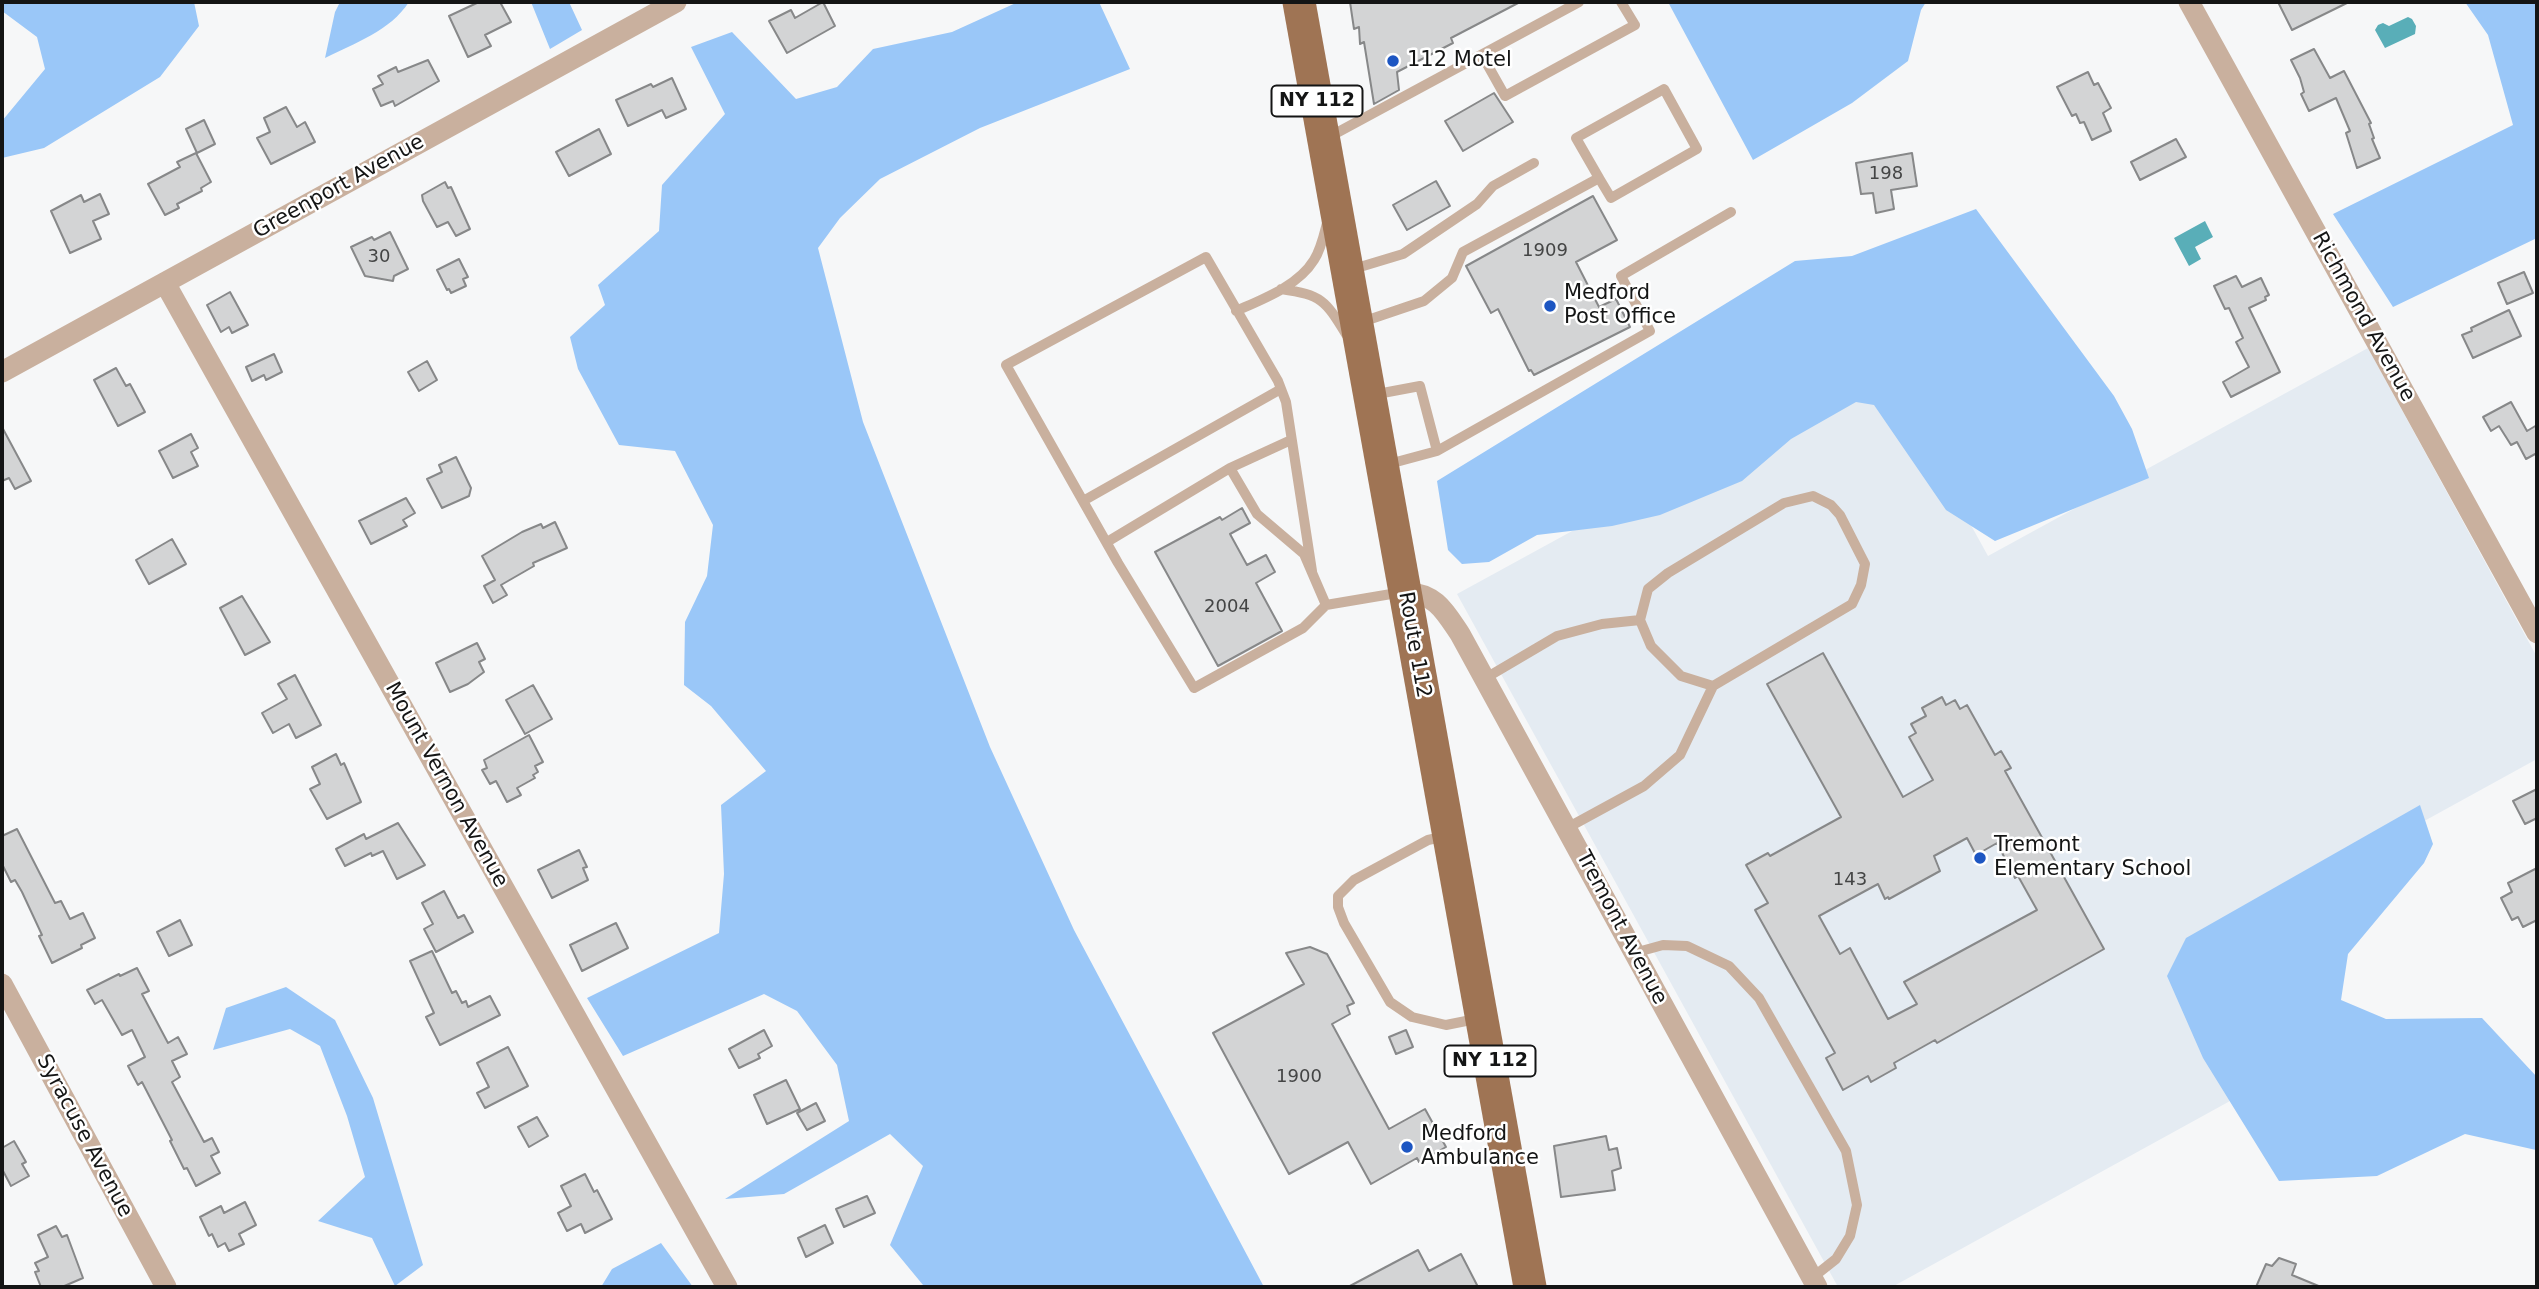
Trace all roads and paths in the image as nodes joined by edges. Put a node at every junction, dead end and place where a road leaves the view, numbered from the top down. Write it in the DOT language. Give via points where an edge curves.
graph roads {
  1 [pos="676,2"];
  2 [pos="1299,2"];
  3 [pos="1579,2"];
  4 [pos="1621,2"];
  5 [pos="2189,2"];
  6 [pos="1482,55"];
  7 [pos="1324,140"];
  8 [pos="1534,163"];
  9 [pos="1599,178"];
  10 [pos="1335,201"];
  11 [pos="1731,212"];
  12 [pos="1347,270"];
  13 [pos="165,283"];
  14 [pos="1281,289"];
  15 [pos="1236,312"];
  16 [pos="1357,324"];
  17 [pos="2,372"];
  18 [pos="1367,380"];
  19 [pos="1281,389"];
  20 [pos="1291,440"];
  21 [pos="1437,451"];
  22 [pos="1382,466"];
  23 [pos="1230,468"];
  24 [pos="1083,501"];
  25 [pos="1107,542"];
  26 [pos="1312,571"];
  27 [pos="1405,592"];
  28 [pos="1326,605"];
  29 [pos="1640,620"];
  30 [pos="2537,633"];
  31 [pos="1484,679"];
  32 [pos="1713,686"];
  33 [pos="1567,828"];
  34 [pos="1448,835"];
  35 [pos="1634,953"];
  36 [pos="2,985"];
  37 [pos="1483,1017"];
  38 [pos="1815,1282"];
  39 [pos="166,1287"];
  40 [pos="727,1287"];
  41 [pos="1530,1287"];
  1 -- 13 [label="street, Greenport Avenue"];
  2 -- 7 [label="main road, Route 112 / NY 112"];
  3 -- 6 [label="lane"];
  4 -- 6 [label="lane" via="1635,25 1505,96"];
  5 -- 30 [label="street, Richmond Avenue"];
  6 -- 7 [label="lane"];
  7 -- 10 [label="main road, Route 112 / NY 112"];
  8 -- 12 [label="lane" via="1493,186 1477,204 1403,254"];
  9 -- 9 [label="lane" via="1576,138 1664,89 1697,149 1611,198"];
  9 -- 16 [label="lane" via="1463,252 1452,278 1424,301"];
  10 -- 12 [label="main road, Route 112 / NY 112"];
  10 -- 14 [label="lane" via="1315,260"];
  11 -- 21 [label="lane" via="1621,276 1650,331"];
  12 -- 16 [label="main road, Route 112 / NY 112"];
  13 -- 17 [label="street, Greenport Avenue"];
  13 -- 40 [label="street, Mount Vernon Avenue"];
  14 -- 15 [label="lane"];
  14 -- 18 [label="lane" via="1308,293 1330,307"];
  15 -- 19 [label="lane"];
  15 -- 24 [label="lane" via="1206,257 1006,365"];
  16 -- 18 [label="main road, Route 112 / NY 112"];
  18 -- 21 [label="lane" via="1420,386"];
  18 -- 22 [label="main road, Route 112 / NY 112"];
  19 -- 20 [label="lane"];
  19 -- 24 [label="lane"];
  20 -- 23 [label="lane"];
  20 -- 26 [label="lane"];
  21 -- 22 [label="lane"];
  22 -- 27 [label="main road, Route 112 / NY 112"];
  23 -- 25 [label="lane"];
  23 -- 26 [label="lane" via="1258,514 1304,554"];
  24 -- 25 [label="lane"];
  25 -- 28 [label="lane" via="1194,688 1303,628"];
  26 -- 28 [label="lane"];
  27 -- 28 [label="lane"];
  27 -- 31 [label="street, Tremont Avenue" via="1427,595 1437,603"];
  27 -- 34 [label="main road, Route 112 / NY 112"];
  29 -- 31 [label="lane" via="1557,636"];
  29 -- 32 [label="lane" via="1651,646 1681,676"];
  29 -- 32 [label="lane" via="1648,589 1784,503 1814,496 1831,505 1865,564 1852,604"];
  31 -- 33 [label="street, Tremont Avenue"];
  32 -- 33 [label="lane" via="1680,755 1644,786"];
  33 -- 35 [label="street, Tremont Avenue"];
  34 -- 37 [label="main road, Route 112 / NY 112"];
  34 -- 37 [label="lane" via="1428,840 1354,880 1338,896 1338,907 1390,1002 1412,1017 1446,1025"];
  35 -- 38 [label="street, Tremont Avenue"];
  35 -- 38 [label="lane" via="1663,945 1687,946 1729,966 1759,998 1846,1151 1857,1205 1850,1236"];
  36 -- 39 [label="street, Syracuse Avenue"];
  37 -- 41 [label="main road, Route 112 / NY 112"];
}
